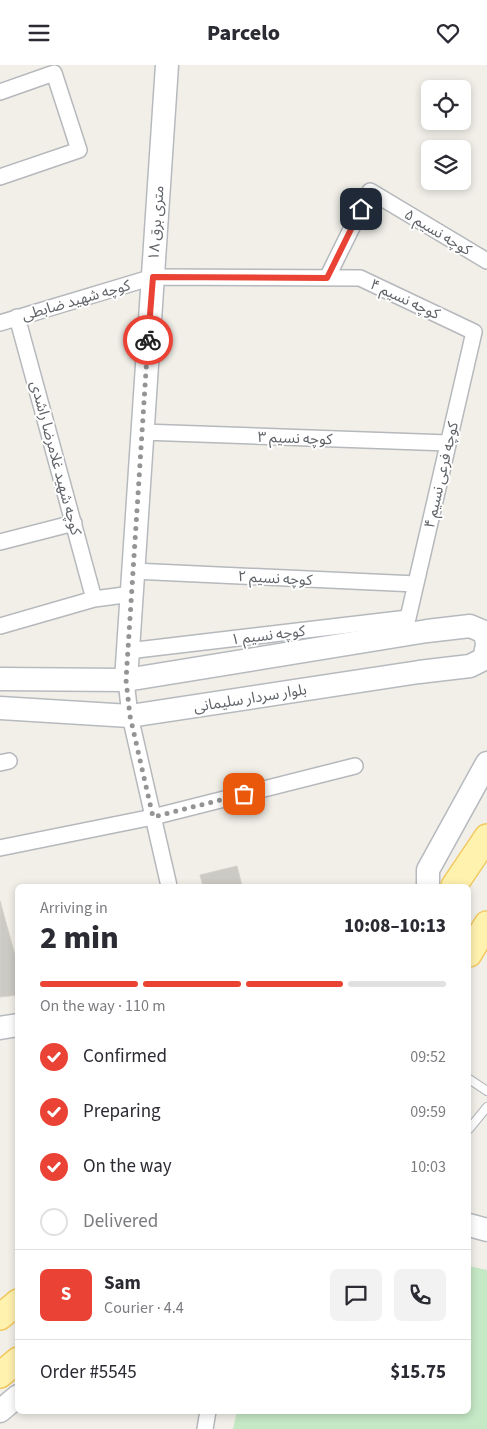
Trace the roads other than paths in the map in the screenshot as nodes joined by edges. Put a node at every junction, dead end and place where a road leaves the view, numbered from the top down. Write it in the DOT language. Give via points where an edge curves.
graph roads {
  1 [pos="167,65"];
  2 [pos="0,92"];
  3 [pos="0,177"];
  4 [pos="487,261"];
  5 [pos="153,277"];
  6 [pos="327,278"];
  7 [pos="17,317"];
  8 [pos="0,323"];
  9 [pos="474,333"];
  10 [pos="142,432"];
  11 [pos="448,443"];
  12 [pos="74,523"];
  13 [pos="0,542"];
  14 [pos="133,571"];
  15 [pos="416,584"];
  16 [pos="132,594"];
  17 [pos="94,599"];
  18 [pos="408,618"];
  19 [pos="0,625"];
  20 [pos="487,644"];
  21 [pos="128,651"];
  22 [pos="0,679"];
  23 [pos="126,680"];
  24 [pos="0,709"];
  25 [pos="130,716"];
  26 [pos="487,763"];
  27 [pos="355,766"];
  28 [pos="153,817"];
  29 [pos="487,837"];
  30 [pos="0,848"];
  31 [pos="169,884"];
  32 [pos="428,884"];
  33 [pos="455,884"];
  34 [pos="487,924"];
  35 [pos="471,951"];
  36 [pos="15,1026"];
  37 [pos="0,1029"];
  38 [pos="471,1080"];
  39 [pos="487,1091"];
  40 [pos="487,1107"];
  41 [pos="471,1127"];
  42 [pos="471,1225"];
  43 [pos="487,1229"];
  44 [pos="15,1362"];
  45 [pos="0,1375"];
  46 [pos="15,1398"];
  47 [pos="0,1411"];
  48 [pos="208,1414"];
  49 [pos="205,1429"];
  1 -- 5 [label="main road, ۱۸ متری برق"];
  2 -- 3 [label="street" via="54,73 79,150"];
  4 -- 6 [label="street, کوچه نسیم ۵" via="370,191"];
  5 -- 6 [label="street, کوچه نسیم ۴"];
  5 -- 7 [label="street, کوچه شهید ضابطی"];
  5 -- 10 [label="main road, ۱۸ متری برق"];
  6 -- 9 [label="street, کوچه نسیم ۴" via="360,278"];
  7 -- 8 [label="street, کوچه شهید ضابطی"];
  7 -- 12 [label="street, کوچه شهید غلامرضا راشدی"];
  9 -- 11 [label="street, کوچه فرعی نسیم ۴"];
  10 -- 11 [label="street, کوچه نسیم ۳"];
  10 -- 14 [label="main road, ۱۸ متری برق"];
  11 -- 15 [label="street, کوچه فرعی نسیم ۴"];
  12 -- 13 [label="street"];
  12 -- 17 [label="street, کوچه شهید غلامرضا راشدی"];
  14 -- 15 [label="street, کوچه نسیم ۲"];
  14 -- 16 [label="main road, ۱۸ متری برق"];
  15 -- 18 [label="street, کوچه فرعی نسیم ۴"];
  16 -- 17 [label="street"];
  16 -- 21 [label="main road, ۱۸ متری برق"];
  17 -- 19 [label="street"];
  18 -- 21 [label="street, کوچه نسیم ۱"];
  20 -- 23 [label="main road, بلوار سردار سلیمانی" via="484,632 470,626"];
  20 -- 25 [label="main road, بلوار سردار سلیمانی" via="484,659 470,666"];
  21 -- 23 [label="main road, ۱۸ متری برق"];
  22 -- 23 [label="main road, بلوار سردار سلیمانی"];
  23 -- 25 [label="street"];
  24 -- 25 [label="main road, بلوار سردار سلیمانی"];
  25 -- 28 [label="street"];
  26 -- 32 [label="main road" via="428,870"];
  27 -- 28 [label="street"];
  28 -- 30 [label="street"];
  28 -- 31 [label="street"];
  29 -- 33 [label="main road"];
  34 -- 35 [label="main road"];
  36 -- 37 [label="main road"];
  38 -- 39 [label="lane"];
  40 -- 41 [label="lane"];
  42 -- 43 [label="main road"];
  44 -- 45 [label="main road"];
  46 -- 47 [label="main road"];
  48 -- 49 [label="street"];
}
